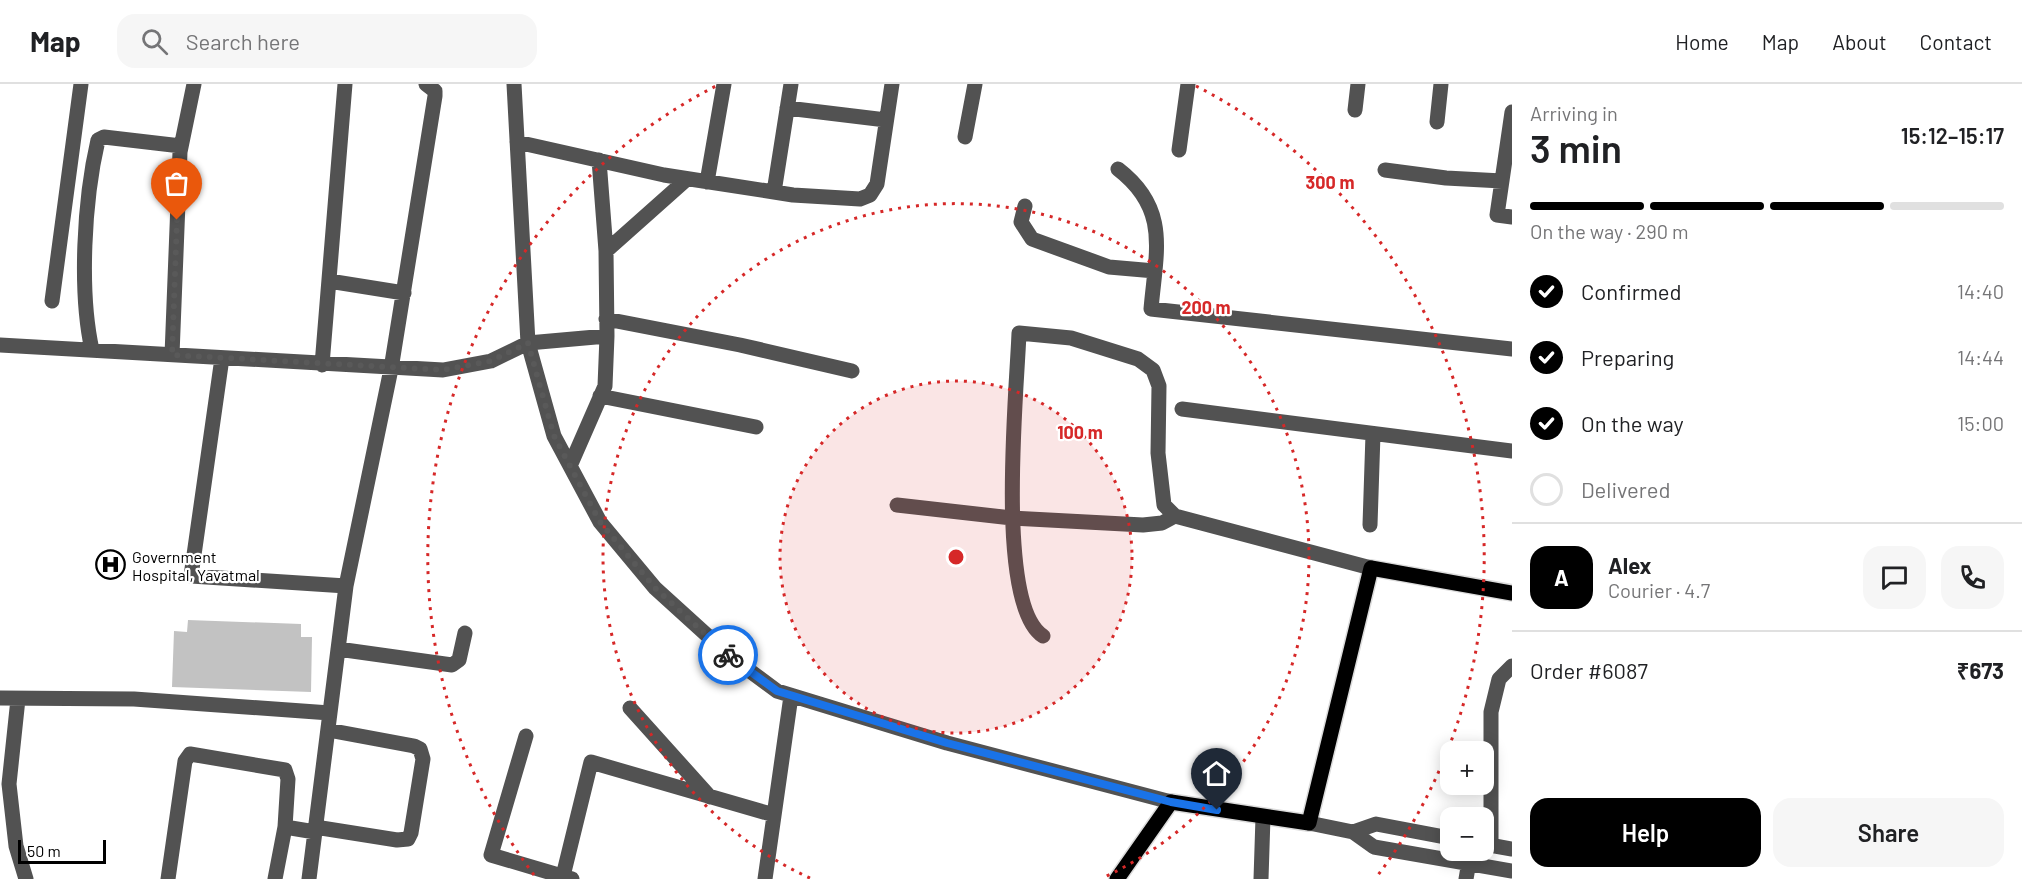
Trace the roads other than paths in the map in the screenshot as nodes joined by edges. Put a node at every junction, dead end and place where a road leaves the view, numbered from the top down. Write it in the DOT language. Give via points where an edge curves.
graph roads {
  1 [pos="81,84"];
  2 [pos="194,84"];
  3 [pos="345,84"];
  4 [pos="426,84"];
  5 [pos="514,84"];
  6 [pos="724,84"];
  7 [pos="791,84"];
  8 [pos="892,84"];
  9 [pos="975,84"];
  10 [pos="1188,84"];
  11 [pos="1358,84"];
  12 [pos="1441,84"];
  13 [pos="787,108"];
  14 [pos="1355,110"];
  15 [pos="1512,112"];
  16 [pos="886,120"];
  17 [pos="1437,122"];
  18 [pos="965,137"];
  19 [pos="517,142"];
  20 [pos="181,146"];
  21 [pos="1179,150"];
  22 [pos="599,160"];
  23 [pos="1118,169"];
  24 [pos="1385,170"];
  25 [pos="687,179"];
  26 [pos="1502,181"];
  27 [pos="707,182"];
  28 [pos="774,192"];
  29 [pos="1025,206"];
  30 [pos="1512,217"];
  31 [pos="606,251"];
  32 [pos="1155,271"];
  33 [pos="329,281"];
  34 [pos="404,293"];
  35 [pos="51,301"];
  36 [pos="606,319"];
  37 [pos="607,336"];
  38 [pos="528,343"];
  39 [pos="0,345"];
  40 [pos="1512,349"];
  41 [pos="92,350"];
  42 [pos="172,355"];
  43 [pos="222,358"];
  44 [pos="322,364"];
  45 [pos="391,369"];
  46 [pos="852,371"];
  47 [pos="600,396"];
  48 [pos="1182,410"];
  49 [pos="756,428"];
  50 [pos="1373,434"];
  51 [pos="1512,451"];
  52 [pos="570,466"];
  53 [pos="897,505"];
  54 [pos="1175,516"];
  55 [pos="1012,518"];
  56 [pos="1370,525"];
  57 [pos="1371,568"];
  58 [pos="346,586"];
  59 [pos="1512,594"];
  60 [pos="465,633"];
  61 [pos="1043,636"];
  62 [pos="338,649"];
  63 [pos="1512,666"];
  64 [pos="791,696"];
  65 [pos="0,698"];
  66 [pos="18,699"];
  67 [pos="630,708"];
  68 [pos="330,712"];
  69 [pos="328,730"];
  70 [pos="526,736"];
  71 [pos="711,796"];
  72 [pos="1171,802"];
  73 [pos="1491,807"];
  74 [pos="774,815"];
  75 [pos="1263,817"];
  76 [pos="1309,822"];
  77 [pos="285,827"];
  78 [pos="315,830"];
  79 [pos="1353,832"];
  80 [pos="1440,836"];
  81 [pos="1494,846"];
  82 [pos="1512,849"];
  83 [pos="1469,864"];
  84 [pos="1512,871"];
  85 [pos="567,878"];
  86 [pos="26,879"];
  87 [pos="168,879"];
  88 [pos="275,879"];
  89 [pos="309,879"];
  90 [pos="765,879"];
  91 [pos="1117,879"];
  92 [pos="1261,879"];
  1 -- 35 [label="street"];
  2 -- 20 [label="street"];
  3 -- 33 [label="street"];
  4 -- 34 [label="street" via="435,96"];
  5 -- 19 [label="street"];
  6 -- 27 [label="street"];
  7 -- 13 [label="street"];
  8 -- 16 [label="street"];
  9 -- 18 [label="street"];
  10 -- 21 [label="street"];
  11 -- 14 [label="street"];
  12 -- 17 [label="street"];
  13 -- 16 [label="street"];
  13 -- 28 [label="street"];
  15 -- 26 [label="street"];
  16 -- 28 [label="street" via="877,184 870,195 860,199"];
  19 -- 22 [label="street"];
  19 -- 38 [label="street"];
  20 -- 41 [label="street" via="104,137 98,140 84,296"];
  20 -- 42 [label="street"];
  22 -- 25 [label="street"];
  22 -- 31 [label="street"];
  23 -- 32 [label="street" via="1135,182 1153,210"];
  24 -- 26 [label="street"];
  25 -- 27 [label="street"];
  25 -- 31 [label="street"];
  26 -- 30 [label="street" via="1497,215"];
  27 -- 28 [label="street"];
  29 -- 32 [label="street" via="1021,222 1032,239 1109,267"];
  31 -- 36 [label="street"];
  32 -- 40 [label="street" via="1151,309"];
  33 -- 34 [label="street"];
  33 -- 44 [label="street"];
  34 -- 45 [label="street"];
  36 -- 37 [label="street"];
  36 -- 46 [label="street"];
  37 -- 38 [label="street"];
  37 -- 47 [label="street"];
  38 -- 45 [label="street" via="491,361 443,370"];
  38 -- 52 [label="street" via="554,436"];
  39 -- 41 [label="street"];
  41 -- 42 [label="street"];
  42 -- 43 [label="street"];
  43 -- 44 [label="street"];
  43 -- 58 [label="street" via="191,576"];
  44 -- 45 [label="street"];
  45 -- 58 [label="street"];
  47 -- 49 [label="street"];
  47 -- 52 [label="street"];
  48 -- 50 [label="street"];
  50 -- 51 [label="street"];
  50 -- 56 [label="street"];
  52 -- 64 [label="street" via="600,522 655,588 730,657 777,691"];
  53 -- 55 [label="street"];
  54 -- 55 [label="street" via="1162,523 1143,525"];
  54 -- 55 [label="street" via="1164,505 1158,453 1158,386 1153,370 1138,359 1071,338 1019,333"];
  54 -- 57 [label="street"];
  55 -- 61 [label="street" via="1021,596 1029,621"];
  57 -- 59 [label="main road"];
  57 -- 76 [label="main road"];
  58 -- 62 [label="street"];
  60 -- 62 [label="street" via="459,660 452,665"];
  62 -- 68 [label="street"];
  63 -- 73 [label="street" via="1499,678 1491,712"];
  64 -- 72 [label="street" via="947,743"];
  64 -- 74 [label="street"];
  65 -- 66 [label="street"];
  66 -- 68 [label="street" via="134,699"];
  66 -- 86 [label="street" via="9,784 16,846"];
  67 -- 71 [label="street"];
  68 -- 69 [label="street"];
  69 -- 78 [label="street"];
  69 -- 78 [label="street" via="414,746 420,749 423,759 408,838"];
  70 -- 85 [label="street" via="490,855"];
  71 -- 74 [label="street"];
  71 -- 85 [label="street" via="591,762"];
  72 -- 75 [label="main road"];
  72 -- 91 [label="main road"];
  74 -- 90 [label="street"];
  75 -- 76 [label="main road"];
  75 -- 92 [label="street"];
  76 -- 79 [label="street"];
  77 -- 78 [label="street"];
  77 -- 87 [label="street" via="285,770 190,754 185,761"];
  77 -- 88 [label="street"];
  78 -- 89 [label="street"];
  79 -- 80 [label="street" via="1376,824"];
  79 -- 83 [label="street" via="1374,847"];
  81 -- 82 [label="street"];
  83 -- 84 [label="street"];
}
